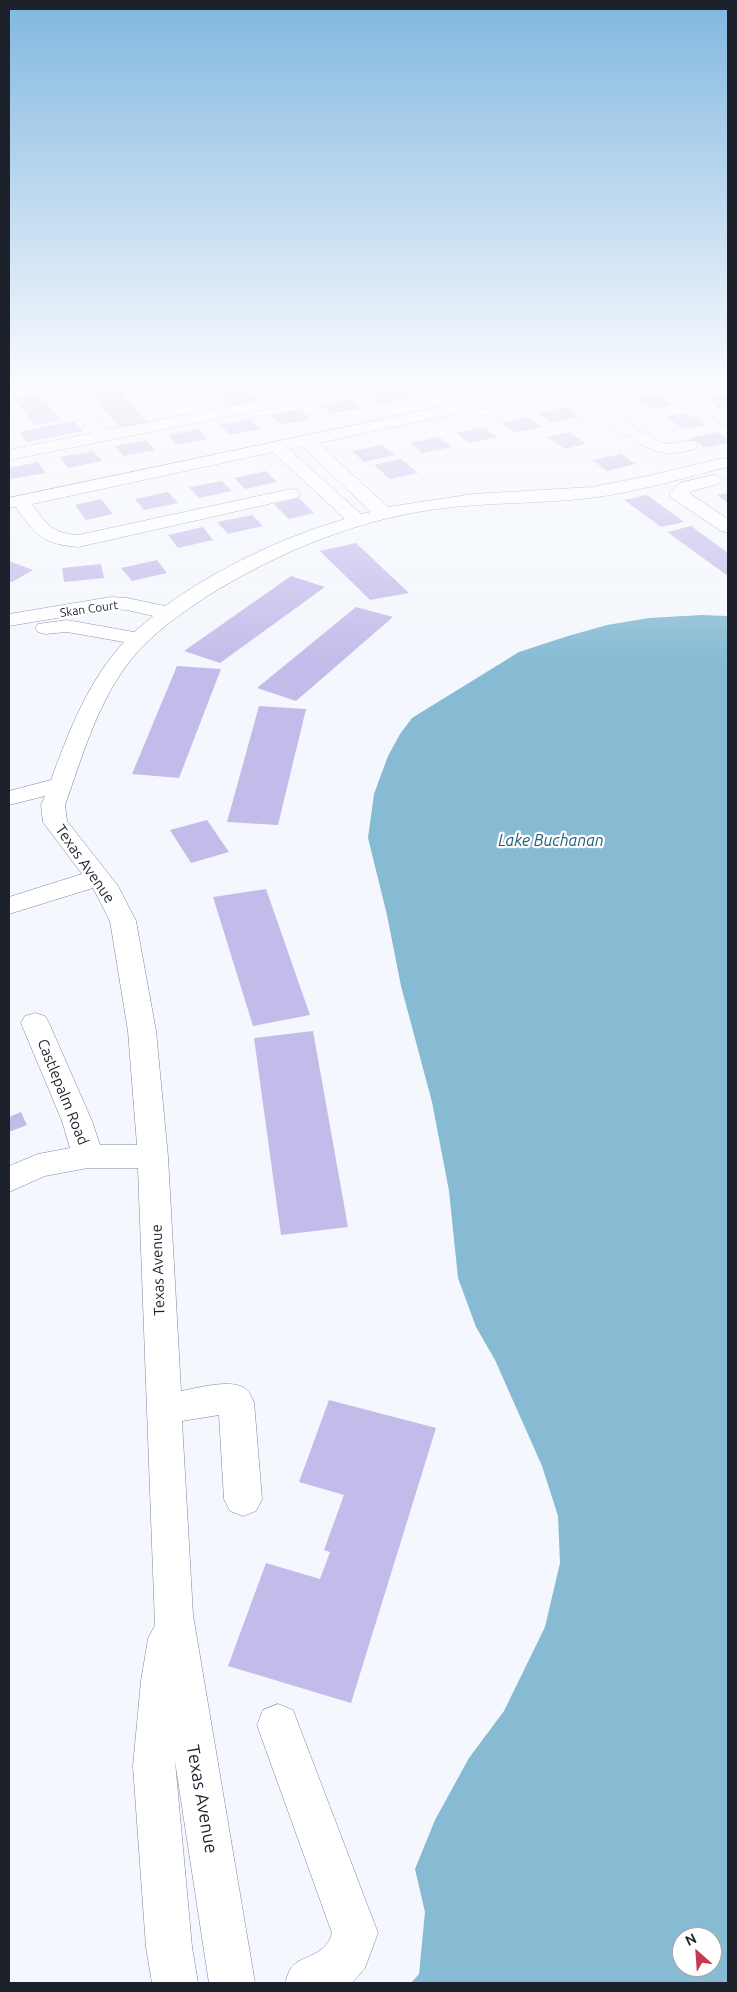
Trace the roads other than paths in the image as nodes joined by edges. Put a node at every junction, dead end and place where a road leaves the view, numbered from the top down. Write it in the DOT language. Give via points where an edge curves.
graph roads {
  1 [pos="132,477"];
  2 [pos="310,477"];
  3 [pos="344,477"];
  4 [pos="658,477"];
  5 [pos="728,477"];
  6 [pos="291,494"];
  7 [pos="15,502"];
  8 [pos="384,514"];
  9 [pos="357,520"];
  10 [pos="728,527"];
  11 [pos="168,614"];
  12 [pos="9,620"];
  13 [pos="9,631"];
  14 [pos="140,639"];
  15 [pos="61,784"];
  16 [pos="9,798"];
  17 [pos="98,878"];
  18 [pos="9,891"];
  19 [pos="56,891"];
  20 [pos="9,906"];
  21 [pos="35,1023"];
  22 [pos="88,1156"];
  23 [pos="154,1158"];
  24 [pos="9,1180"];
  25 [pos="164,1410"];
  26 [pos="243,1499"];
  27 [pos="172,1615"];
  28 [pos="278,1725"];
  29 [pos="175,1983"];
  30 [pos="232,1983"];
  31 [pos="308,1983"];
  1 -- 7 [label="street"];
  2 -- 9 [label="street"];
  3 -- 8 [label="street"];
  4 -- 8 [label="street, Texas Avenue" via="593,491 472,499"];
  5 -- 10 [label="street" via="686,487 678,494"];
  6 -- 7 [label="street" via="78,541 57,540 44,533"];
  8 -- 9 [label="street, Texas Avenue"];
  9 -- 11 [label="street, Texas Avenue" via="278,549 228,574"];
  11 -- 12 [label="street, Skan Court" via="127,604 111,604"];
  11 -- 14 [label="street, Texas Avenue"];
  13 -- 14 [label="street, Skan Court" via="67,626"];
  14 -- 15 [label="street, Texas Avenue" via="122,656 90,707"];
  15 -- 16 [label="street"];
  15 -- 17 [label="street, Texas Avenue" via="53,805 55,822"];
  17 -- 19 [label="street"];
  17 -- 23 [label="street, Texas Avenue" via="123,921 142,1031"];
  18 -- 19 [label="street" via="22,886 42,886"];
  19 -- 20 [label="street"];
  21 -- 22 [label="street, Castlepalm Road" via="77,1121"];
  22 -- 23 [label="street, Castlepalm Road"];
  22 -- 24 [label="street" via="38,1166"];
  23 -- 25 [label="street, Texas Avenue"];
  25 -- 26 [label="street" via="232,1398 236,1402"];
  25 -- 27 [label="street, Texas Avenue"];
  27 -- 29 [label="street, Texas Avenue" via="161,1681 154,1766 169,1947"];
  27 -- 30 [label="street, Texas Avenue"];
  28 -- 31 [label="street" via="355,1933 345,1960"];
}
